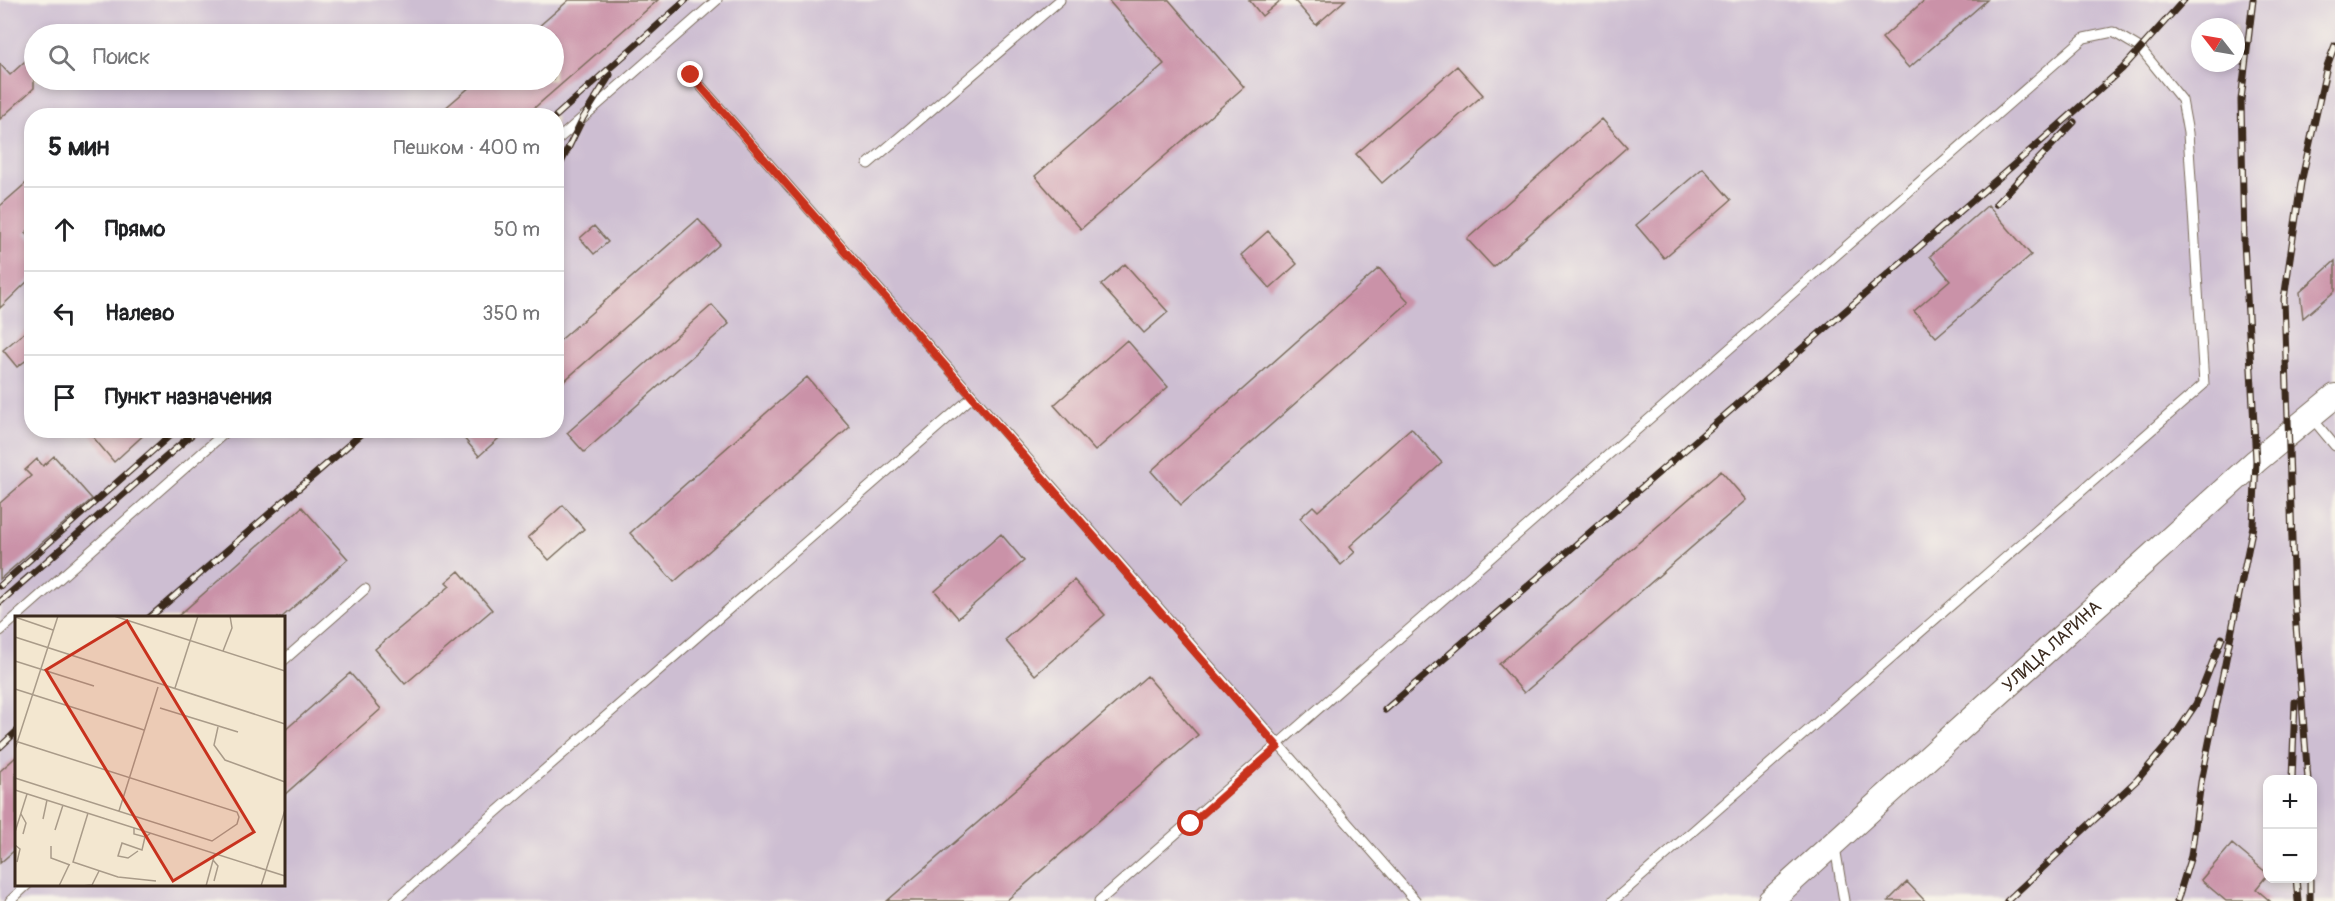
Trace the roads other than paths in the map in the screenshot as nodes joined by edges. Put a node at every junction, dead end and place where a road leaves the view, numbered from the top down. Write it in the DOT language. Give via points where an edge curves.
graph roads {
  1 [pos="717,0"];
  2 [pos="1060,0"];
  3 [pos="691,75"];
  4 [pos="564,134"];
  5 [pos="868,164"];
  6 [pos="2335,396"];
  7 [pos="971,398"];
  8 [pos="2311,417"];
  9 [pos="219,438"];
  10 [pos="2335,446"];
  11 [pos="364,589"];
  12 [pos="17,616"];
  13 [pos="15,618"];
  14 [pos="0,631"];
  15 [pos="285,659"];
  16 [pos="1278,747"];
  17 [pos="1835,844"];
  18 [pos="27,886"];
  19 [pos="10,901"];
  20 [pos="394,901"];
  21 [pos="1099,901"];
  22 [pos="1416,901"];
  23 [pos="1613,901"];
  24 [pos="1770,901"];
  25 [pos="1844,901"];
  1 -- 4 [label="lane"];
  2 -- 5 [label="lane"];
  3 -- 7 [label="lane"];
  6 -- 8 [label="street, УЛИЦА ЛАРИНА"];
  7 -- 16 [label="lane"];
  7 -- 20 [label="lane"];
  8 -- 10 [label="lane"];
  8 -- 17 [label="street, УЛИЦА ЛАРИНА" via="2256,461"];
  9 -- 12 [label="lane"];
  11 -- 15 [label="lane"];
  13 -- 14 [label="lane"];
  16 -- 21 [label="lane"];
  16 -- 22 [label="lane"];
  16 -- 23 [label="lane" via="2084,38 2113,33 2140,48 2182,100 2188,133 2204,384"];
  17 -- 24 [label="street, УЛИЦА ЛАРИНА"];
  17 -- 25 [label="lane"];
  18 -- 19 [label="lane"];
}
